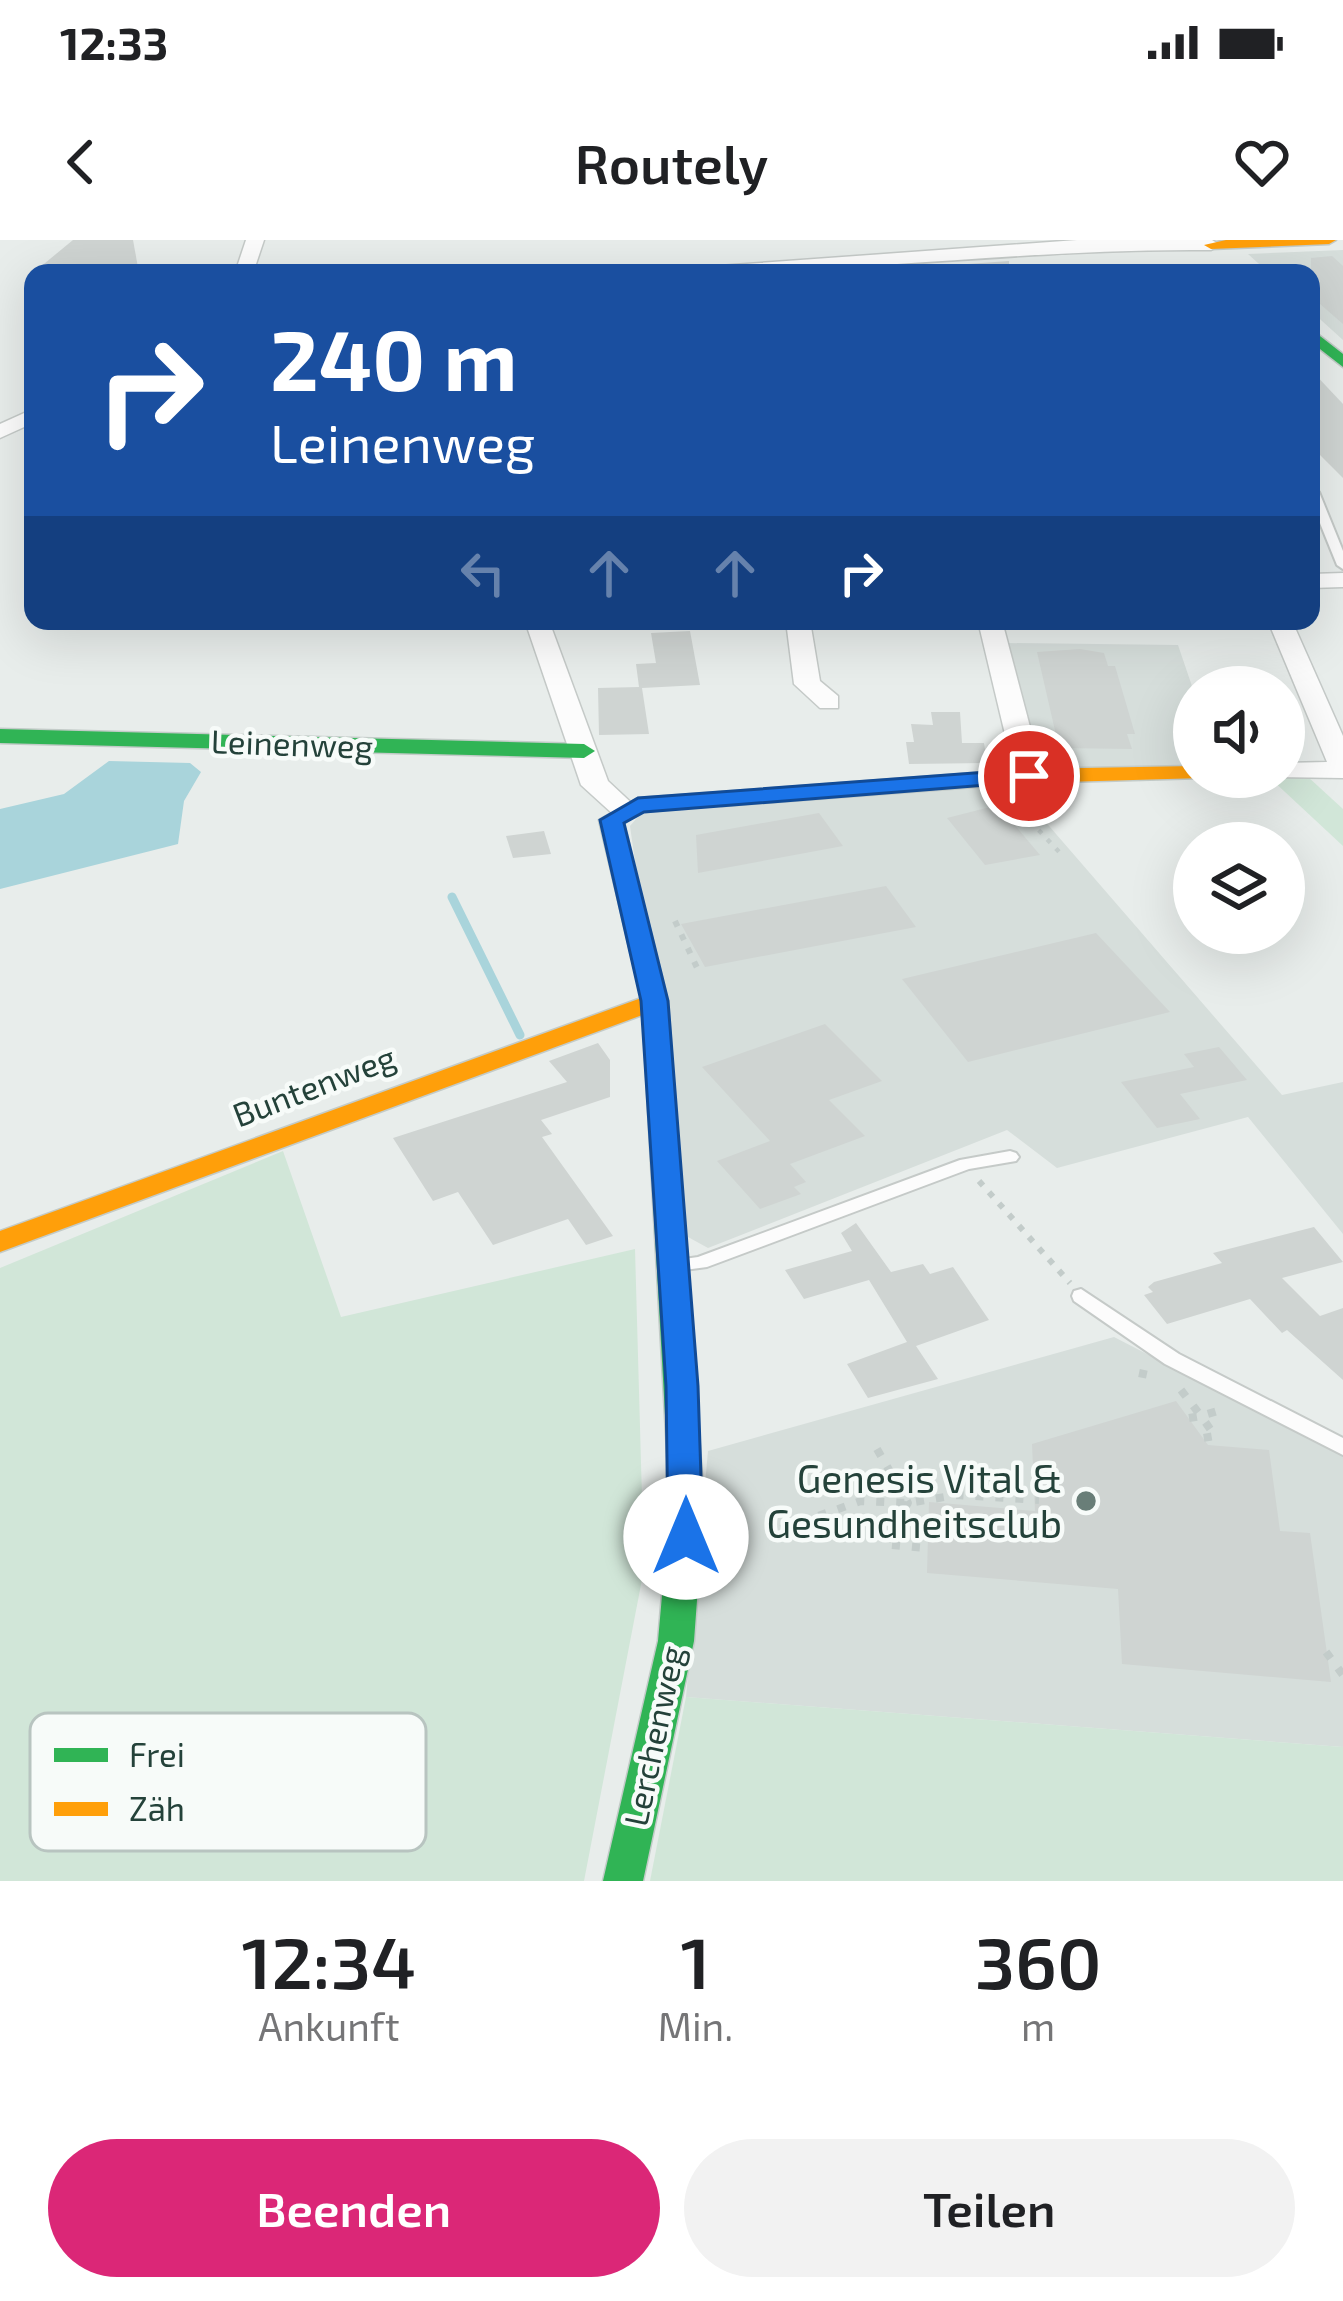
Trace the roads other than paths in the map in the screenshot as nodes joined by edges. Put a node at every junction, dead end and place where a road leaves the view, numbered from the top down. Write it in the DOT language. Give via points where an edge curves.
graph roads {
  1 [pos="791,240"];
  2 [pos="1150,240"];
  3 [pos="1329,240"];
  4 [pos="1208,242"];
  5 [pos="1021,244"];
  6 [pos="1112,244"];
  7 [pos="812,264"];
  8 [pos="849,264"];
  9 [pos="1232,264"];
  10 [pos="1320,511"];
  11 [pos="1343,566"];
  12 [pos="540,630"];
  13 [pos="799,630"];
  14 [pos="992,630"];
  15 [pos="1284,630"];
  16 [pos="829,702"];
  17 [pos="0,736"];
  18 [pos="584,751"];
  19 [pos="1343,768"];
  20 [pos="1305,770"];
  21 [pos="1173,773"];
  22 [pos="1029,776"];
  23 [pos="624,809"];
  24 [pos="655,1001"];
  25 [pos="1010,1157"];
  26 [pos="0,1242"];
  27 [pos="670,1266"];
  28 [pos="1081,1296"];
  29 [pos="1343,1447"];
  30 [pos="623,1881"];
  1 -- 7 [label="street"];
  2 -- 6 [label="street"];
  3 -- 4 [label="street"];
  4 -- 6 [label="street"];
  4 -- 9 [label="street"];
  5 -- 6 [label="street"];
  5 -- 8 [label="street"];
  10 -- 11 [label="lane"];
  12 -- 18 [label="street"];
  13 -- 16 [label="street" via="807,684"];
  14 -- 22 [label="street"];
  15 -- 19 [label="street"];
  17 -- 18 [label="street, Leinenweg"];
  18 -- 23 [label="street" via="595,785"];
  19 -- 20 [label="street"];
  21 -- 22 [label="street"];
  22 -- 23 [label="street"];
  23 -- 24 [label="street, Lerchenweg" via="611,820"];
  24 -- 26 [label="street, Buntenweg"];
  24 -- 27 [label="street, Lerchenweg"];
  25 -- 27 [label="lane" via="965,1164 700,1263"];
  27 -- 30 [label="street, Lerchenweg" via="682,1386 684,1569"];
  28 -- 29 [label="lane" via="1172,1359"];
}
